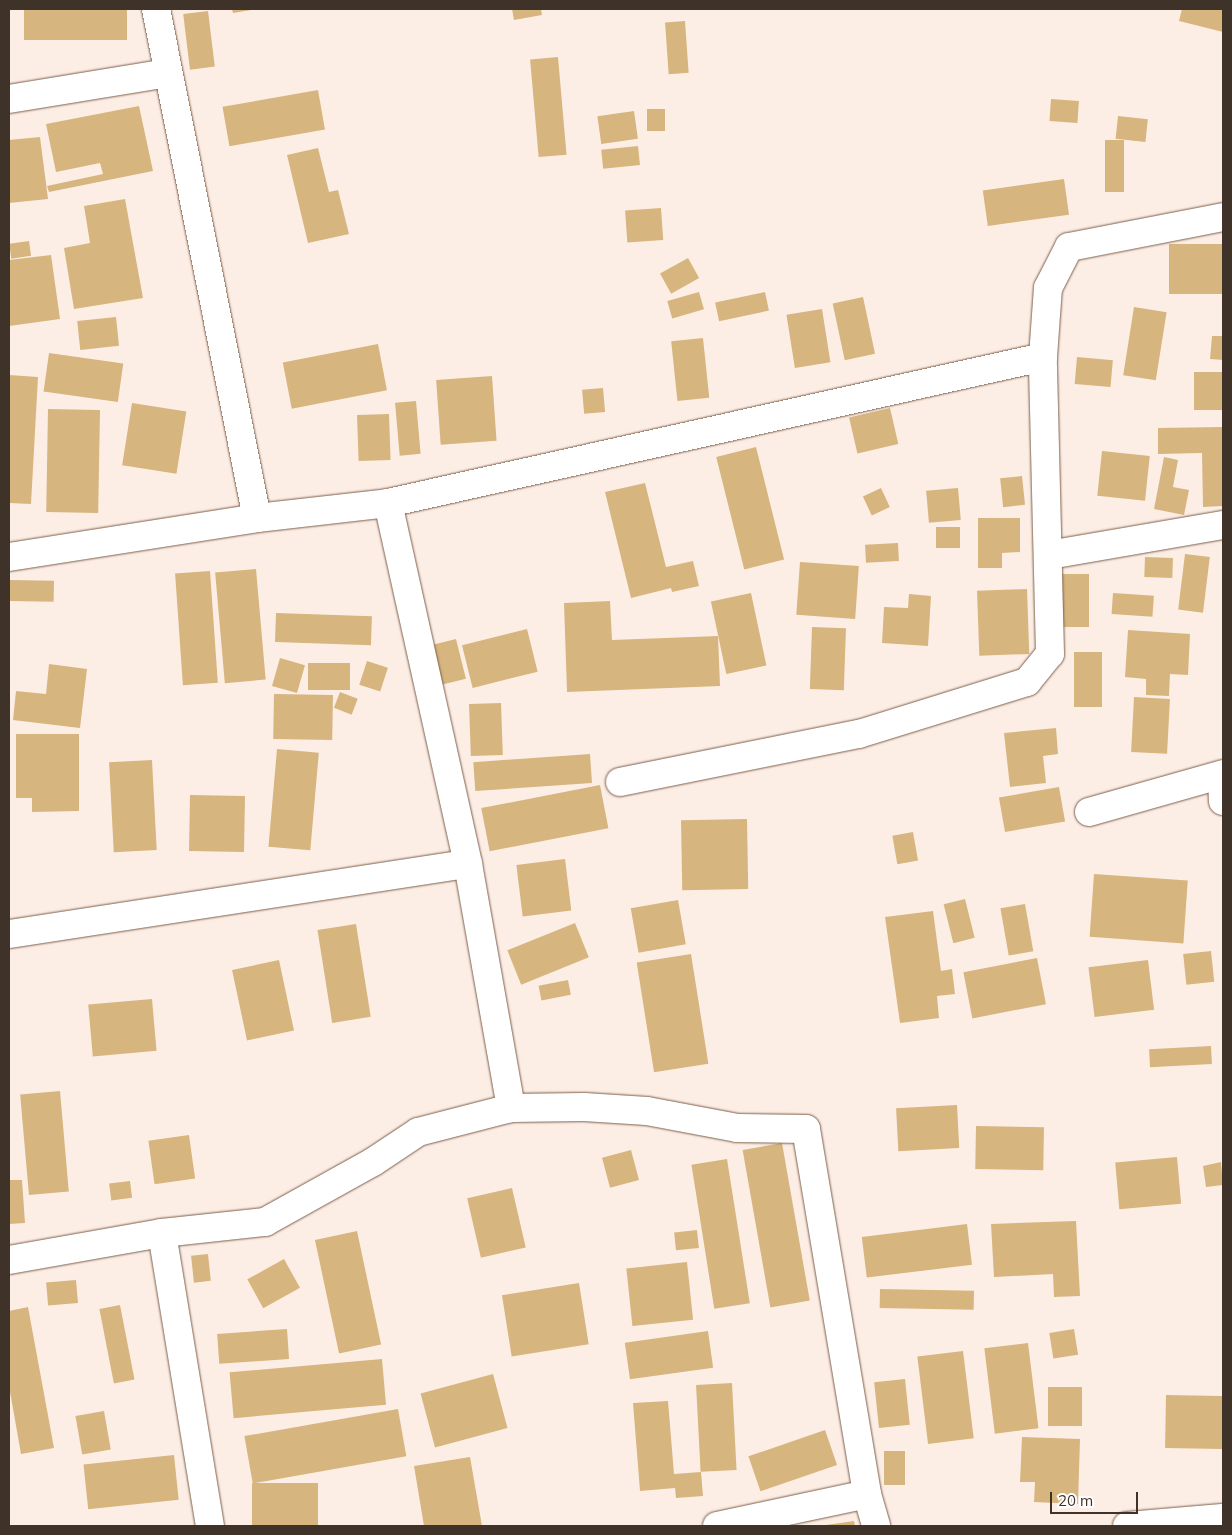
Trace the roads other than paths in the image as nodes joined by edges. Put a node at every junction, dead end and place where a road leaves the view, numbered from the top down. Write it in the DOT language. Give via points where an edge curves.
graph roads {
  1 [pos="156,9"];
  2 [pos="167,72"];
  3 [pos="9,100"];
  4 [pos="1223,217"];
  5 [pos="1043,357"];
  6 [pos="388,503"];
  7 [pos="257,518"];
  8 [pos="1223,526"];
  9 [pos="1049,556"];
  10 [pos="9,557"];
  11 [pos="1222,774"];
  12 [pos="620,782"];
  13 [pos="1223,801"];
  14 [pos="1089,812"];
  15 [pos="468,864"];
  16 [pos="9,934"];
  17 [pos="511,1108"];
  18 [pos="162,1233"];
  19 [pos="9,1260"];
  20 [pos="867,1494"];
  21 [pos="1223,1518"];
  22 [pos="210,1526"];
  23 [pos="717,1526"];
  24 [pos="876,1526"];
  25 [pos="1127,1526"];
  1 -- 2 [label="street"];
  2 -- 3 [label="street"];
  2 -- 7 [label="street"];
  4 -- 5 [label="street" via="1068,247 1048,288"];
  5 -- 6 [label="street"];
  5 -- 9 [label="street"];
  6 -- 7 [label="street"];
  6 -- 15 [label="street"];
  7 -- 10 [label="street"];
  8 -- 9 [label="street"];
  9 -- 12 [label="street" via="1050,654 1027,682 859,734"];
  11 -- 13 [label="street"];
  11 -- 14 [label="street"];
  15 -- 16 [label="street"];
  15 -- 17 [label="street"];
  17 -- 18 [label="street" via="418,1132 373,1162 265,1222"];
  17 -- 20 [label="street" via="638,1110 737,1128 806,1129"];
  18 -- 19 [label="street"];
  18 -- 22 [label="street"];
  20 -- 23 [label="street"];
  20 -- 24 [label="street"];
  21 -- 25 [label="street"];
}
